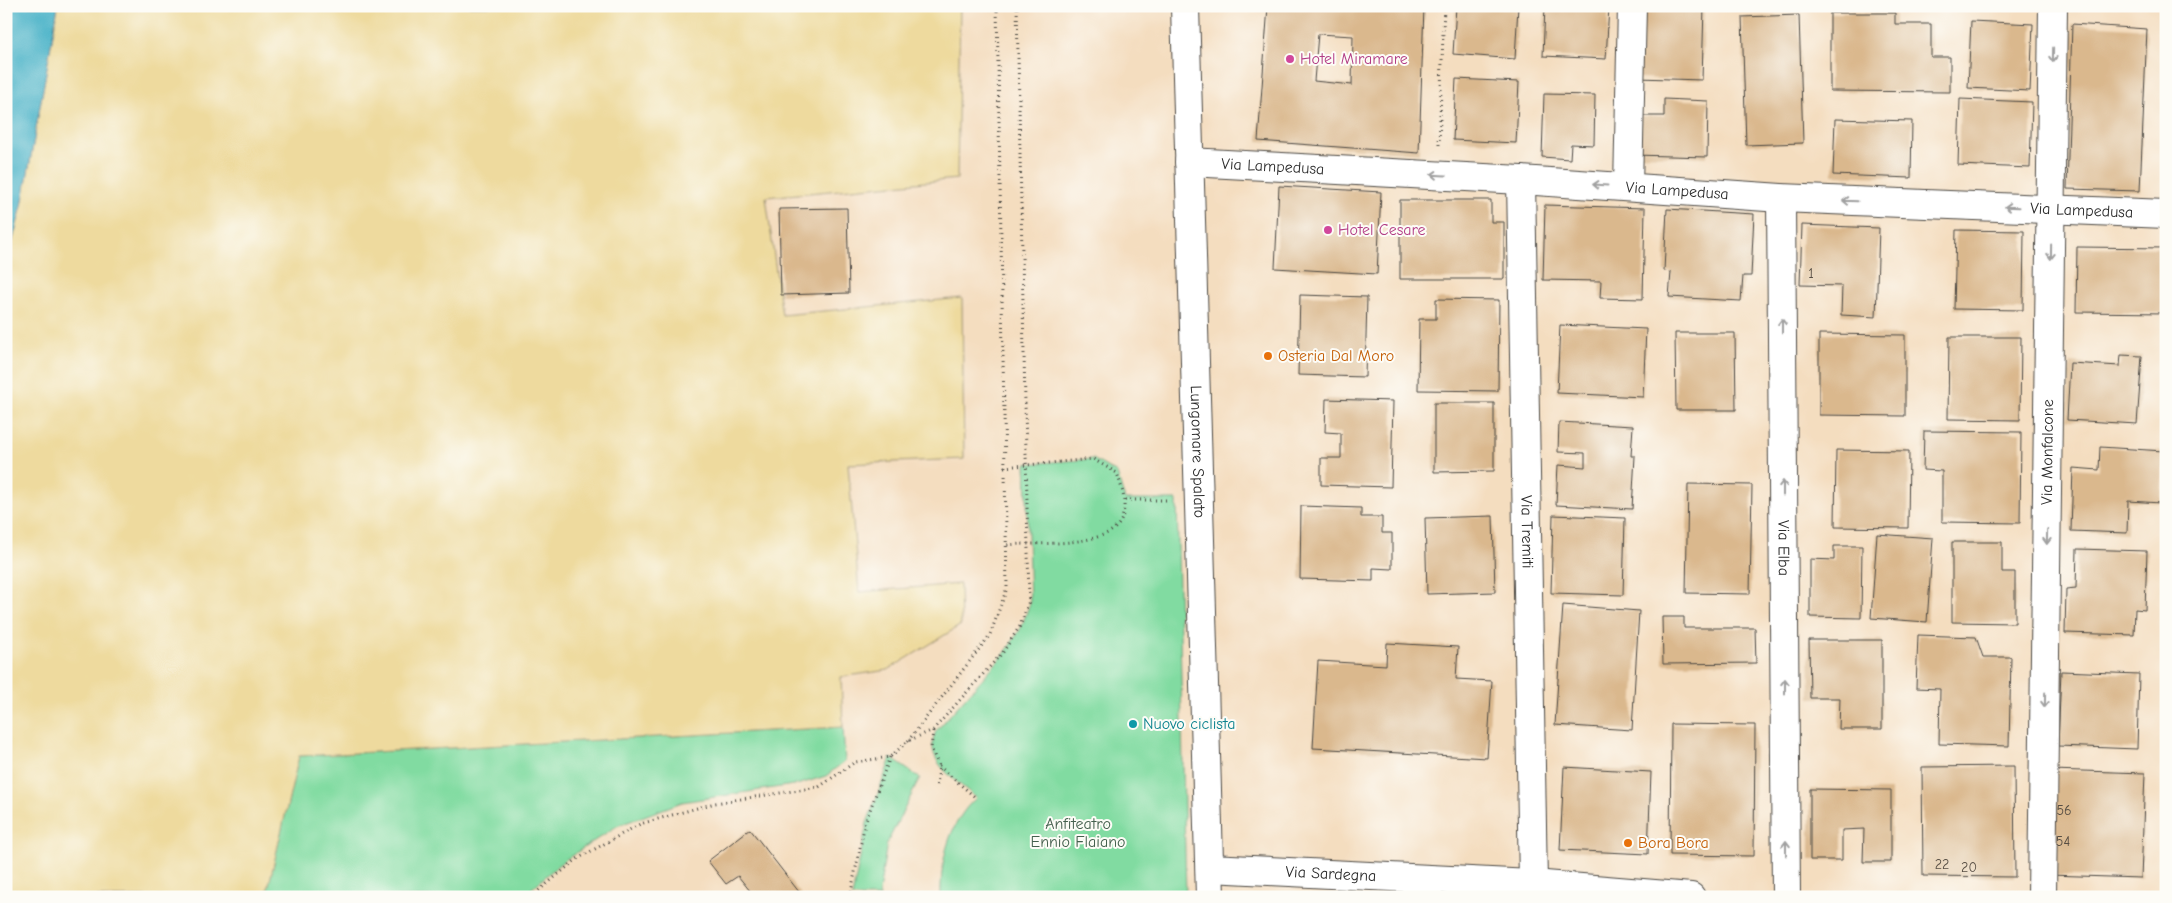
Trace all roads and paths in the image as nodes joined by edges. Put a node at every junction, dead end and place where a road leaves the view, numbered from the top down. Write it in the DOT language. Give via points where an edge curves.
graph roads {
  1 [pos="997,6"];
  2 [pos="1017,6"];
  3 [pos="1185,6"];
  4 [pos="1444,6"];
  5 [pos="1632,6"];
  6 [pos="2053,6"];
  7 [pos="1189,162"];
  8 [pos="1438,175"];
  9 [pos="1521,180"];
  10 [pos="1628,187"];
  11 [pos="1781,198"];
  12 [pos="2051,209"];
  13 [pos="2166,214"];
  14 [pos="1026,464"];
  15 [pos="1004,467"];
  16 [pos="1125,500"];
  17 [pos="1168,500"];
  18 [pos="1028,542"];
  19 [pos="1006,545"];
  20 [pos="933,730"];
  21 [pos="908,741"];
  22 [pos="890,758"];
  23 [pos="939,766"];
  24 [pos="937,788"];
  25 [pos="976,798"];
  26 [pos="1210,868"];
  27 [pos="1533,884"];
  28 [pos="531,897"];
  29 [pos="850,897"];
  30 [pos="1210,897"];
  31 [pos="1691,897"];
  32 [pos="1786,897"];
  33 [pos="2042,897"];
  1 -- 15 [label="path"];
  2 -- 14 [label="path"];
  3 -- 7 [label="street, Lungomare Spalato"];
  4 -- 8 [label="path"];
  5 -- 10 [label="street"];
  6 -- 12 [label="street, Via Monfalcone, one-way"];
  8 -- 7 [label="street, Via Lampedusa, one-way"];
  7 -- 26 [label="street, Lungomare Spalato"];
  8 -- 9 [label="street, Via Lampedusa"];
  10 -- 9 [label="street, Via Lampedusa, one-way"];
  9 -- 27 [label="street, Via Tremiti"];
  10 -- 11 [label="street, Via Lampedusa"];
  12 -- 11 [label="street, Via Lampedusa, one-way"];
  32 -- 11 [label="street, Via Elba, one-way"];
  12 -- 13 [label="street, Via Lampedusa"];
  12 -- 33 [label="street, Via Monfalcone, one-way"];
  14 -- 15 [label="path"];
  14 -- 16 [label="path" via="1093,459 1117,472"];
  14 -- 18 [label="path"];
  15 -- 19 [label="path"];
  16 -- 17 [label="path"];
  16 -- 18 [label="path" via="1122,520 1106,535 1074,543"];
  18 -- 19 [label="path"];
  18 -- 20 [label="path" via="1029,601 1020,626 1004,652"];
  19 -- 21 [label="path" via="1006,588 990,635"];
  20 -- 21 [label="path"];
  20 -- 23 [label="path" via="931,748"];
  21 -- 22 [label="path"];
  22 -- 28 [label="path" via="855,762 819,788 715,802 640,824 577,859"];
  22 -- 29 [label="path" via="865,823"];
  23 -- 24 [label="path"];
  23 -- 25 [label="path"];
  26 -- 27 [label="street, Via Sardegna"];
  26 -- 30 [label="street, Lungomare Spalato"];
  27 -- 31 [label="street, Via Sardegna"];
}
